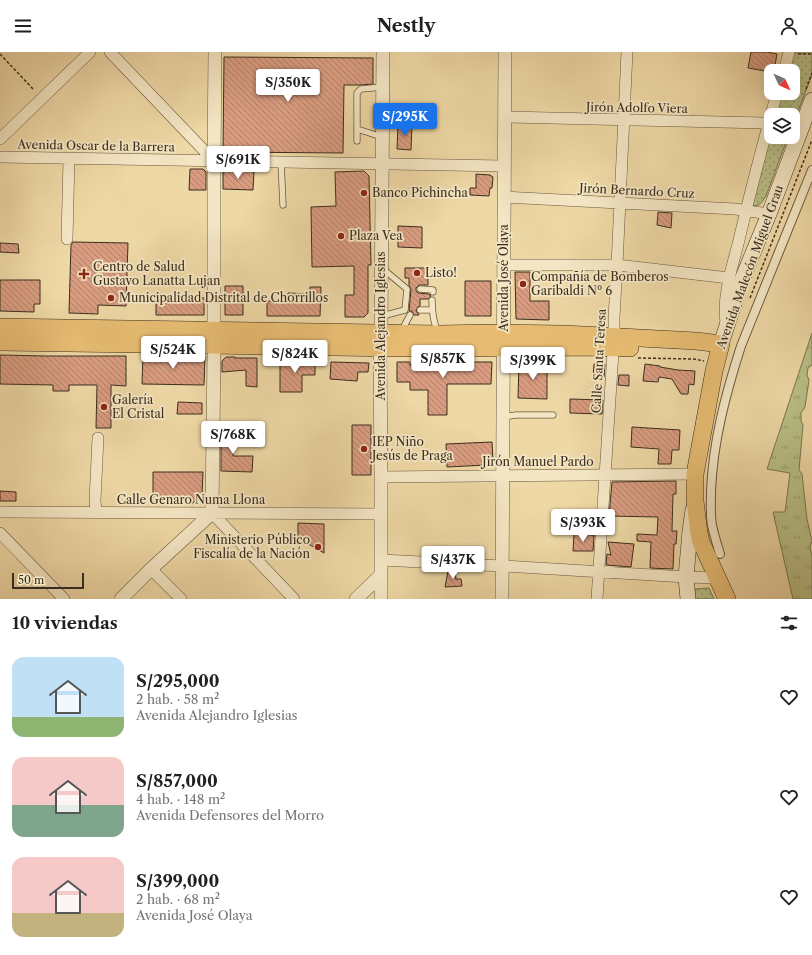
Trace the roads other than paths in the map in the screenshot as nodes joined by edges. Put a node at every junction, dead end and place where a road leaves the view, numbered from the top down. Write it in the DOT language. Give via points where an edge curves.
graph roads {
  1 [pos="90,52"];
  2 [pos="110,52"];
  3 [pos="215,52"];
  4 [pos="383,52"];
  5 [pos="505,52"];
  6 [pos="627,52"];
  7 [pos="792,53"];
  8 [pos="787,64"];
  9 [pos="383,86"];
  10 [pos="812,100"];
  11 [pos="505,117"];
  12 [pos="624,120"];
  13 [pos="764,123"];
  14 [pos="357,129"];
  15 [pos="382,137"];
  16 [pos="0,139"];
  17 [pos="764,139"];
  18 [pos="357,141"];
  19 [pos="0,157"];
  20 [pos="69,158"];
  21 [pos="214,161"];
  22 [pos="280,162"];
  23 [pos="382,164"];
  24 [pos="504,166"];
  25 [pos="812,170"];
  26 [pos="504,197"];
  27 [pos="620,202"];
  28 [pos="283,205"];
  29 [pos="746,210"];
  30 [pos="769,214"];
  31 [pos="67,239"];
  32 [pos="504,265"];
  33 [pos="617,265"];
  34 [pos="382,268"];
  35 [pos="729,278"];
  36 [pos="420,289"];
  37 [pos="433,292"];
  38 [pos="432,300"];
  39 [pos="420,310"];
  40 [pos="432,310"];
  41 [pos="408,311"];
  42 [pos="726,326"];
  43 [pos="0,327"];
  44 [pos="381,332"];
  45 [pos="400,333"];
  46 [pos="439,334"];
  47 [pos="214,338"];
  48 [pos="503,340"];
  49 [pos="0,342"];
  50 [pos="613,342"];
  51 [pos="720,348"];
  52 [pos="553,415"];
  53 [pos="503,417"];
  54 [pos="98,438"];
  55 [pos="695,474"];
  56 [pos="605,475"];
  57 [pos="503,476"];
  58 [pos="381,477"];
  59 [pos="695,501"];
  60 [pos="0,512"];
  61 [pos="96,512"];
  62 [pos="212,513"];
  63 [pos="381,514"];
  64 [pos="0,533"];
  65 [pos="720,554"];
  66 [pos="381,560"];
  67 [pos="502,566"];
  68 [pos="151,569"];
  69 [pos="599,572"];
  70 [pos="381,575"];
  71 [pos="686,577"];
  72 [pos="717,578"];
  73 [pos="64,599"];
  74 [pos="121,599"];
  75 [pos="181,599"];
  76 [pos="294,599"];
  77 [pos="356,599"];
  78 [pos="381,599"];
  79 [pos="502,599"];
  80 [pos="597,599"];
  81 [pos="688,599"];
  82 [pos="727,599"];
  1 -- 16 [label="street"];
  2 -- 21 [label="street"];
  3 -- 21 [label="street"];
  4 -- 9 [label="street, Avenida Alejandro Iglesias"];
  5 -- 11 [label="street, Avenida José Olaya"];
  6 -- 12 [label="street, Calle Santa Teresa"];
  7 -- 8 [label="street"];
  9 -- 14 [label="lane" via="362,89 357,93"];
  9 -- 15 [label="street, Avenida Alejandro Iglesias"];
  10 -- 30 [label="main road, Avenida Malecón Miguel Grau"];
  11 -- 12 [label="street, Jirón Adolfo Viera"];
  11 -- 24 [label="street, Avenida José Olaya"];
  12 -- 13 [label="street, Jirón Adolfo Viera"];
  12 -- 27 [label="street, Calle Santa Teresa"];
  14 -- 15 [label="lane"];
  14 -- 18 [label="lane"];
  15 -- 23 [label="street, Avenida Alejandro Iglesias"];
  17 -- 29 [label="street"];
  19 -- 20 [label="street, Avenida Oscar de la Barrera"];
  20 -- 21 [label="street, Avenida Oscar de la Barrera"];
  20 -- 31 [label="street"];
  21 -- 22 [label="street, Avenida Oscar de la Barrera"];
  21 -- 47 [label="street"];
  22 -- 23 [label="street, Avenida Oscar de la Barrera"];
  22 -- 28 [label="lane"];
  23 -- 24 [label="street, Avenida Oscar de la Barrera"];
  23 -- 34 [label="street, Avenida Alejandro Iglesias"];
  24 -- 26 [label="street, Avenida José Olaya"];
  25 -- 65 [label="street" via="742,346 720,422 712,468 711,499 711,523"];
  26 -- 27 [label="street, Jirón Bernardo Cruz"];
  26 -- 32 [label="street, Avenida José Olaya"];
  27 -- 29 [label="street, Jirón Bernardo Cruz"];
  27 -- 33 [label="street, Calle Santa Teresa"];
  29 -- 30 [label="street, Jirón Bernardo Cruz"];
  29 -- 35 [label="street"];
  30 -- 42 [label="main road, Avenida Malecón Miguel Grau"];
  32 -- 33 [label="street"];
  32 -- 48 [label="street, Avenida José Olaya"];
  33 -- 35 [label="street"];
  33 -- 50 [label="street, Calle Santa Teresa"];
  34 -- 41 [label="lane" via="408,289"];
  34 -- 44 [label="street, Avenida Alejandro Iglesias"];
  35 -- 42 [label="street" via="724,314"];
  36 -- 37 [label="lane"];
  38 -- 40 [label="lane"];
  39 -- 40 [label="lane"];
  40 -- 46 [label="lane"];
  41 -- 44 [label="lane"];
  41 -- 45 [label="lane"];
  42 -- 51 [label="main road, Avenida Malecón Miguel Grau"];
  43 -- 47 [label="main road"];
  44 -- 45 [label="main road"];
  44 -- 47 [label="main road"];
  44 -- 48 [label="main road"];
  44 -- 58 [label="street, Avenida Alejandro Iglesias"];
  45 -- 46 [label="main road"];
  46 -- 48 [label="main road"];
  47 -- 49 [label="main road"];
  47 -- 62 [label="street"];
  48 -- 50 [label="main road" via="564,334"];
  48 -- 53 [label="street, Avenida José Olaya"];
  50 -- 51 [label="main road" via="696,341"];
  50 -- 56 [label="street, Calle Santa Teresa"];
  51 -- 55 [label="main road, Avenida Malecón Miguel Grau"];
  52 -- 53 [label="lane"];
  53 -- 57 [label="street, Avenida José Olaya"];
  54 -- 61 [label="street"];
  55 -- 56 [label="street, Jirón Manuel Pardo"];
  55 -- 59 [label="main road, Avenida Malecón Miguel Grau"];
  56 -- 57 [label="street, Jirón Manuel Pardo"];
  56 -- 69 [label="street, Calle Santa Teresa"];
  57 -- 58 [label="street, Jirón Manuel Pardo"];
  57 -- 67 [label="street, Avenida José Olaya"];
  58 -- 63 [label="street, Avenida Alejandro Iglesias"];
  59 -- 71 [label="main road"];
  59 -- 72 [label="main road, Avenida Malecón Miguel Grau" via="701,542"];
  60 -- 61 [label="street, Calle Genaro Numa Llona"];
  61 -- 62 [label="street, Calle Genaro Numa Llona"];
  62 -- 63 [label="street, Calle Genaro Numa Llona"];
  62 -- 68 [label="street"];
  62 -- 76 [label="street"];
  63 -- 66 [label="street, Avenida Alejandro Iglesias"];
  64 -- 73 [label="street"];
  66 -- 67 [label="street"];
  66 -- 70 [label="street, Avenida Alejandro Iglesias"];
  67 -- 69 [label="street"];
  67 -- 79 [label="street, Avenida José Olaya"];
  68 -- 74 [label="street"];
  68 -- 75 [label="street"];
  69 -- 71 [label="street"];
  69 -- 80 [label="street, Calle Santa Teresa"];
  70 -- 77 [label="street"];
  70 -- 78 [label="street, Avenida Alejandro Iglesias"];
  71 -- 72 [label="street"];
  71 -- 81 [label="main road"];
  72 -- 82 [label="main road, Avenida Malecón Miguel Grau"];
}
